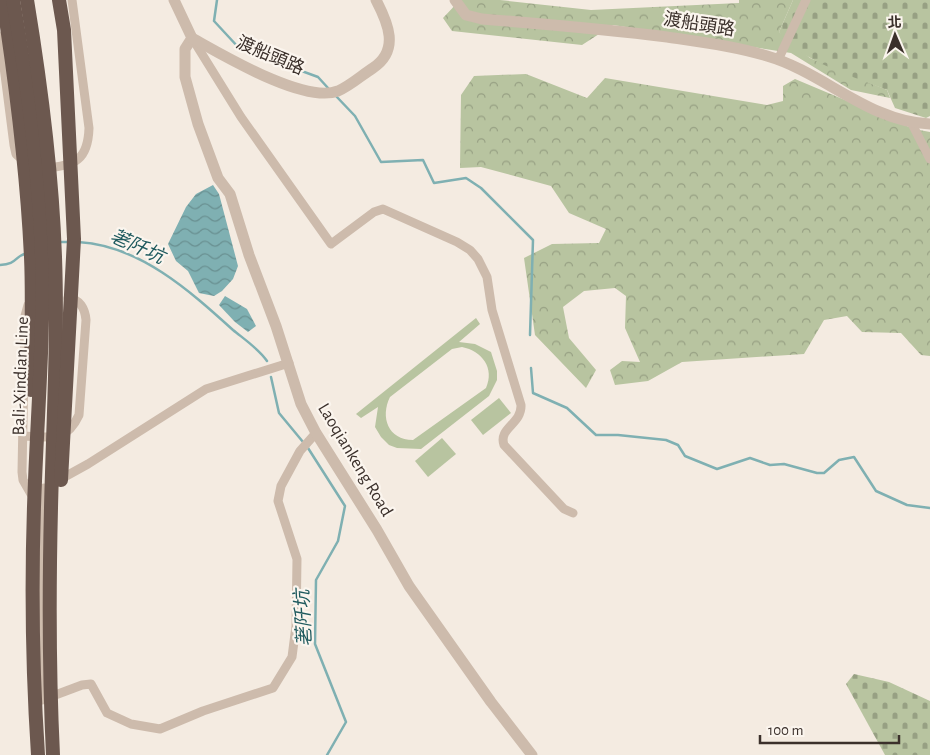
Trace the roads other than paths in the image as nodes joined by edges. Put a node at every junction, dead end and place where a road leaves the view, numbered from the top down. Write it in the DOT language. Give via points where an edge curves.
graph roads {
  1 [pos="3,0"];
  2 [pos="13,0"];
  3 [pos="27,0"];
  4 [pos="59,0"];
  5 [pos="72,0"];
  6 [pos="174,0"];
  7 [pos="376,0"];
  8 [pos="455,0"];
  9 [pos="806,0"];
  10 [pos="0,36"];
  11 [pos="192,38"];
  12 [pos="778,60"];
  13 [pos="911,122"];
  14 [pos="930,124"];
  15 [pos="930,159"];
  16 [pos="44,168"];
  17 [pos="49,297"];
  18 [pos="288,363"];
  19 [pos="23,436"];
  20 [pos="313,436"];
  21 [pos="39,486"];
  22 [pos="573,514"];
  23 [pos="51,568"];
  24 [pos="38,755"];
  25 [pos="53,755"];
  26 [pos="532,755"];
  1 -- 21 [label="highway, bridge" via="26,186 31,258 30,397"];
  2 -- 21 [label="highway, Bali-Xindian Line, bridge" via="38,179 42,258"];
  3 -- 23 [label="highway, Bali-Xindian Line, bridge" via="51,179 55,258"];
  4 -- 23 [label="highway, bridge" via="74,239 60,500"];
  5 -- 16 [label="street" via="88,140 80,159 67,166"];
  6 -- 11 [label="street"];
  7 -- 11 [label="street, 渡船頭路" via="387,22 389,47 385,58 338,90 326,93 278,82"];
  8 -- 12 [label="street, 渡船頭路" via="466,15 482,19 603,29 710,43"];
  9 -- 12 [label="street"];
  10 -- 16 [label="street" via="16,154 32,166"];
  11 -- 18 [label="street, Laoqiankeng Road" via="185,49 185,76 198,124 218,178 230,194"];
  11 -- 22 [label="street" via="241,117 331,244 374,212 384,209 458,242 478,259 487,277 492,310 521,405 520,415 505,432 504,445 564,510"];
  12 -- 13 [label="street, 渡船頭路" via="899,120"];
  13 -- 14 [label="street, 渡船頭路"];
  13 -- 15 [label="street"];
  16 -- 17 [label="street"];
  17 -- 19 [label="street" via="34,299 26,308"];
  17 -- 19 [label="street" via="72,299 82,306 85,313 80,415 68,432 59,436"];
  18 -- 20 [label="street, Laoqiankeng Road"];
  18 -- 21 [label="street" via="206,389 88,464"];
  19 -- 21 [label="street" via="23,480 31,494"];
  20 -- 21 [label="street" via="281,486 278,501 297,559 292,657 273,688 160,729 130,724 107,713 91,684 42,700"];
  20 -- 26 [label="street, Laoqiankeng Road" via="377,530 409,586"];
  21 -- 24 [label="highway, Bali-Xindian Line, bridge" via="34,648"];
  23 -- 25 [label="highway, Bali-Xindian Line, bridge"];
}
